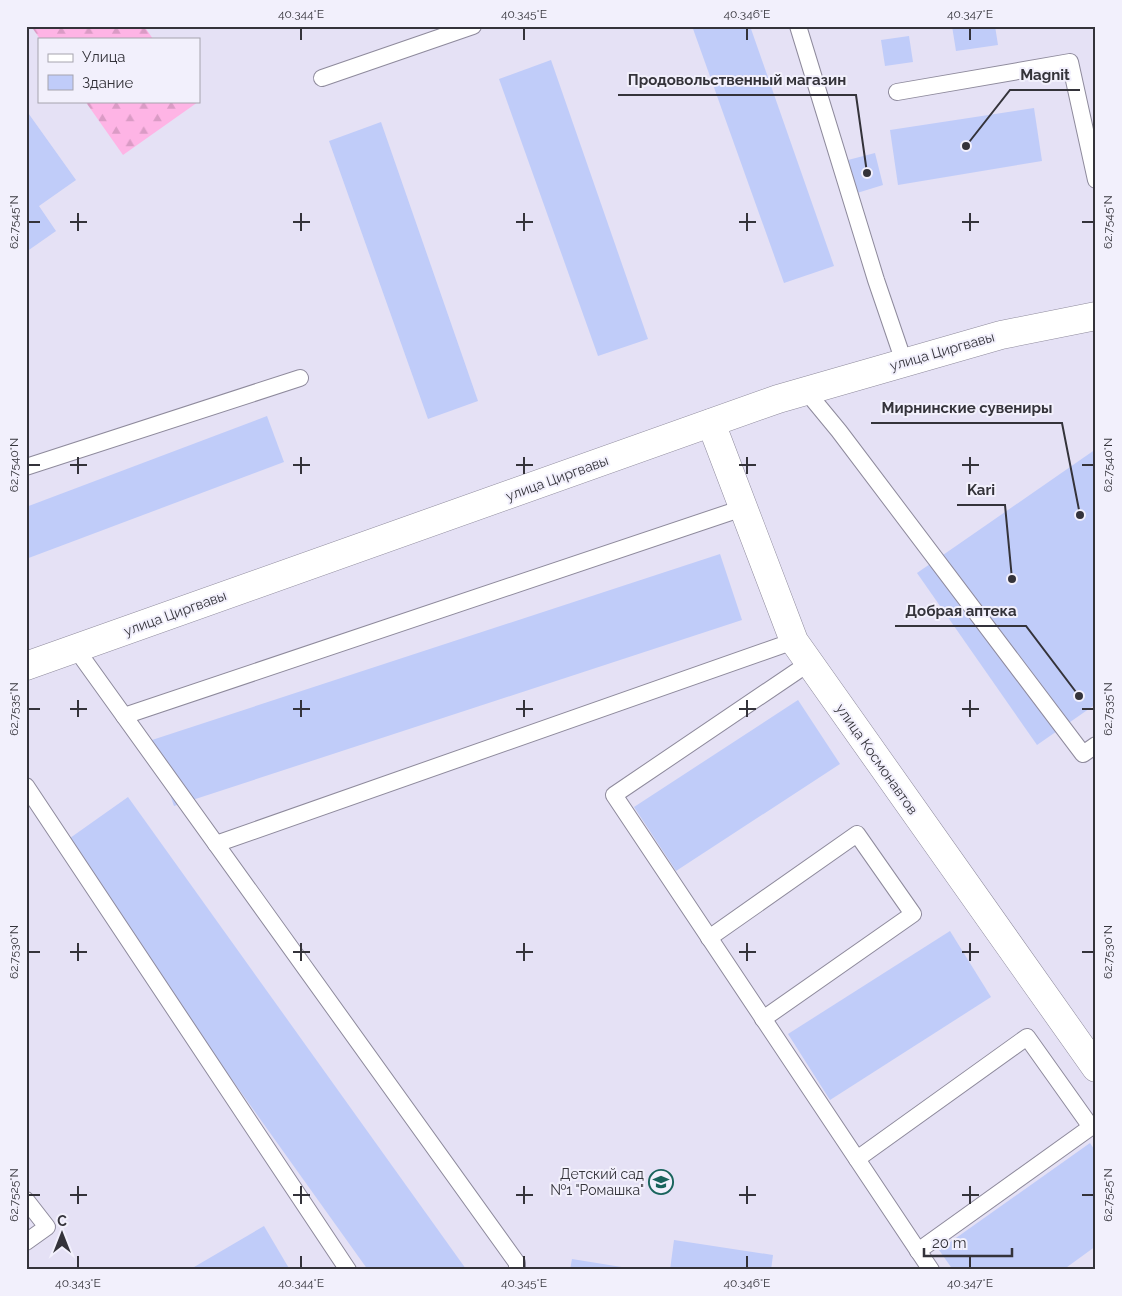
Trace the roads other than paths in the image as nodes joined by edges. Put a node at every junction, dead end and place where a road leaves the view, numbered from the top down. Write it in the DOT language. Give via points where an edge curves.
graph roads {
  1 [pos="473,26"];
  2 [pos="798,26"];
  3 [pos="322,78"];
  4 [pos="897,92"];
  5 [pos="1096,180"];
  6 [pos="1096,316"];
  7 [pos="904,362"];
  8 [pos="300,378"];
  9 [pos="806,391"];
  10 [pos="711,423"];
  11 [pos="26,467"];
  12 [pos="743,508"];
  13 [pos="76,649"];
  14 [pos="801,652"];
  15 [pos="26,666"];
  16 [pos="124,716"];
  17 [pos="1096,745"];
  18 [pos="26,786"];
  19 [pos="216,844"];
  20 [pos="709,938"];
  21 [pos="763,1019"];
  22 [pos="1096,1068"];
  23 [pos="1094,1125"];
  24 [pos="856,1159"];
  25 [pos="26,1200"];
  26 [pos="26,1242"];
  27 [pos="918,1251"];
  28 [pos="348,1270"];
  29 [pos="517,1270"];
  30 [pos="931,1270"];
  1 -- 3 [label="lane"];
  2 -- 7 [label="lane"];
  4 -- 5 [label="lane" via="1070,62"];
  6 -- 7 [label="main road, улица Циргвавы" via="1001,334"];
  7 -- 9 [label="main road, улица Циргвавы"];
  8 -- 11 [label="lane"];
  9 -- 10 [label="main road, улица Циргвавы"];
  9 -- 17 [label="lane" via="1083,754"];
  10 -- 12 [label="main road, улица Космонавтов"];
  10 -- 13 [label="main road, улица Циргвавы"];
  12 -- 14 [label="main road, улица Космонавтов"];
  12 -- 16 [label="lane"];
  13 -- 15 [label="main road, улица Циргвавы"];
  13 -- 16 [label="lane"];
  14 -- 19 [label="lane"];
  14 -- 20 [label="lane" via="614,795"];
  14 -- 22 [label="main road, улица Космонавтов"];
  16 -- 19 [label="lane"];
  18 -- 28 [label="lane"];
  19 -- 29 [label="lane" via="517,1263"];
  20 -- 21 [label="lane"];
  20 -- 21 [label="lane" via="857,834 913,914"];
  21 -- 24 [label="lane"];
  23 -- 24 [label="lane" via="1027,1037"];
  23 -- 27 [label="lane"];
  24 -- 27 [label="lane"];
  25 -- 26 [label="lane" via="47,1227"];
  27 -- 30 [label="lane"];
}
